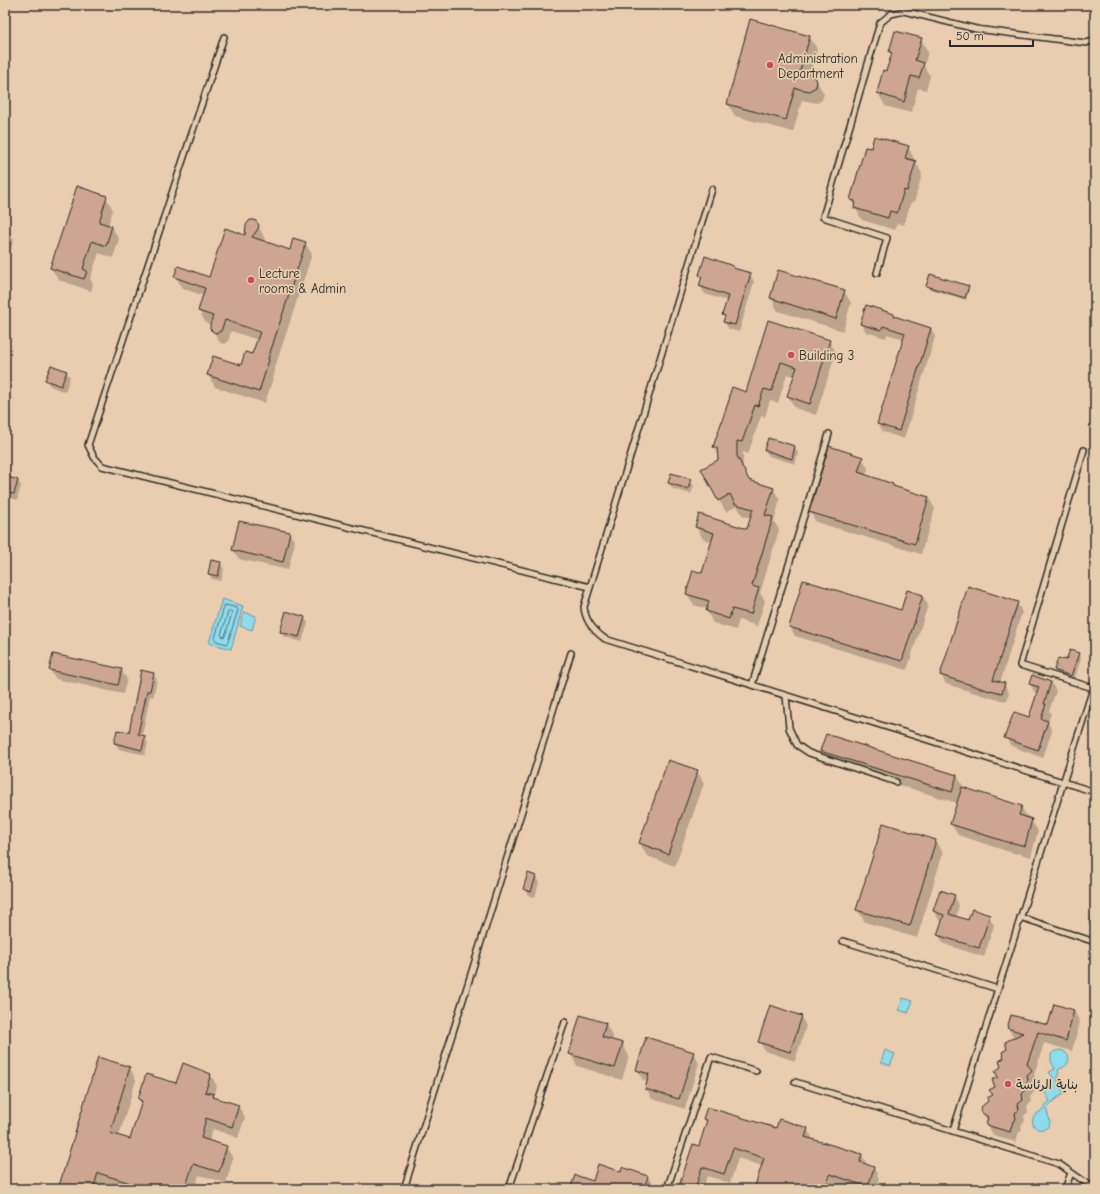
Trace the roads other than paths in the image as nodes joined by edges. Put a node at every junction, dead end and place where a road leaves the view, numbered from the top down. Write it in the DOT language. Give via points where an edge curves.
graph roads {
  1 [pos="224,37"];
  2 [pos="1095,40"];
  3 [pos="712,189"];
  4 [pos="876,273"];
  5 [pos="830,434"];
  6 [pos="1084,450"];
  7 [pos="590,587"];
  8 [pos="571,653"];
  9 [pos="1095,682"];
  10 [pos="752,685"];
  11 [pos="1093,688"];
  12 [pos="786,696"];
  13 [pos="896,782"];
  14 [pos="1062,782"];
  15 [pos="1095,792"];
  16 [pos="1020,917"];
  17 [pos="843,941"];
  18 [pos="1095,942"];
  19 [pos="998,989"];
  20 [pos="565,1022"];
  21 [pos="756,1071"];
  22 [pos="796,1082"];
  23 [pos="953,1131"];
  24 [pos="1071,1173"];
  25 [pos="404,1189"];
  26 [pos="509,1189"];
  27 [pos="667,1189"];
  28 [pos="1065,1189"];
  29 [pos="1095,1189"];
  1 -- 7 [label="lane" via="88,445 94,457 102,466"];
  2 -- 4 [label="lane" via="1086,43 976,29 904,11 892,14 880,23 823,217 887,238"];
  3 -- 7 [label="lane"];
  5 -- 10 [label="lane"];
  6 -- 11 [label="lane" via="1020,665"];
  7 -- 10 [label="lane" via="584,615 597,633 605,639"];
  8 -- 25 [label="lane"];
  9 -- 11 [label="lane"];
  10 -- 12 [label="lane"];
  11 -- 14 [label="lane"];
  12 -- 13 [label="lane" via="789,728 797,745 809,753"];
  12 -- 14 [label="lane"];
  14 -- 15 [label="lane"];
  14 -- 16 [label="lane"];
  16 -- 18 [label="lane"];
  16 -- 19 [label="lane"];
  17 -- 19 [label="lane"];
  19 -- 23 [label="lane"];
  20 -- 26 [label="lane"];
  21 -- 27 [label="lane" via="711,1057"];
  22 -- 23 [label="lane"];
  23 -- 24 [label="lane" via="1059,1164"];
  24 -- 28 [label="lane"];
  24 -- 29 [label="lane"];
}
